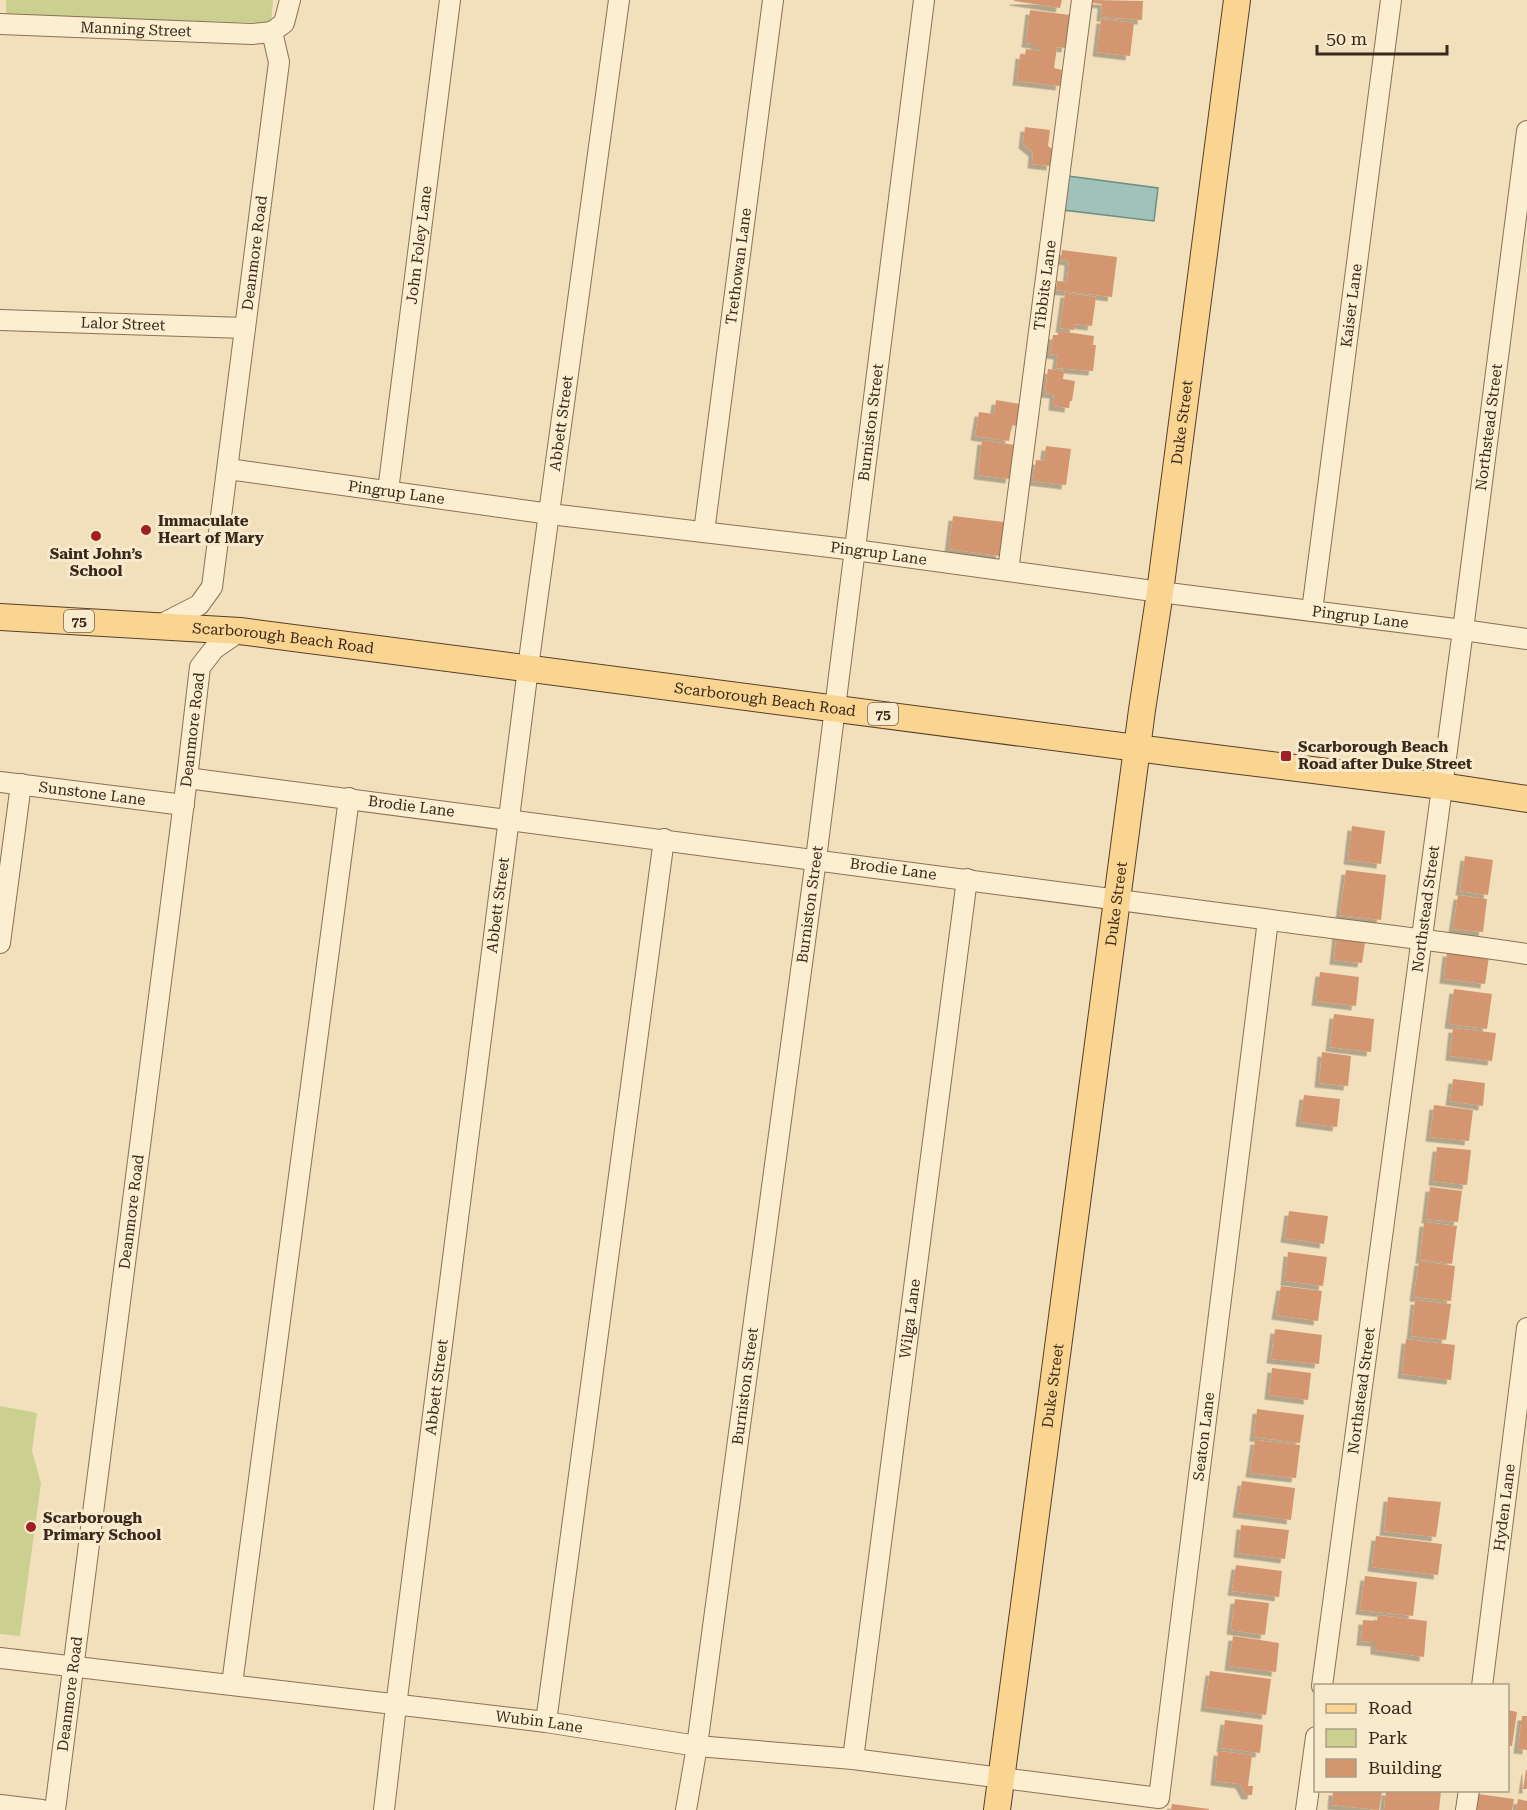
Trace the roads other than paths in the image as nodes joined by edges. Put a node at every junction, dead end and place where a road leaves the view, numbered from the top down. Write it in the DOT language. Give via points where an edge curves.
graph roads {
  1 [pos="290,0"];
  2 [pos="450,0"];
  3 [pos="619,0"];
  4 [pos="773,0"];
  5 [pos="924,0"];
  6 [pos="1082,0"];
  7 [pos="1237,0"];
  8 [pos="1391,0"];
  9 [pos="0,24"];
  10 [pos="272,32"];
  11 [pos="1527,131"];
  12 [pos="0,320"];
  13 [pos="245,328"];
  14 [pos="228,469"];
  15 [pos="388,491"];
  16 [pos="550,514"];
  17 [pos="704,532"];
  18 [pos="855,550"];
  19 [pos="1008,571"];
  20 [pos="1160,592"];
  21 [pos="1312,611"];
  22 [pos="0,616"];
  23 [pos="158,626"];
  24 [pos="1463,630"];
  25 [pos="240,631"];
  26 [pos="1527,639"];
  27 [pos="529,668"];
  28 [pos="835,708"];
  29 [pos="1137,747"];
  30 [pos="187,778"];
  31 [pos="0,782"];
  32 [pos="21,784"];
  33 [pos="1442,786"];
  34 [pos="350,798"];
  35 [pos="1527,799"];
  36 [pos="184,805"];
  37 [pos="509,818"];
  38 [pos="664,839"];
  39 [pos="816,859"];
  40 [pos="968,879"];
  41 [pos="1117,898"];
  42 [pos="1268,920"];
  43 [pos="1422,938"];
  44 [pos="0,944"];
  45 [pos="1527,954"];
  46 [pos="1527,1329"];
  47 [pos="0,1659"];
  48 [pos="74,1667"];
  49 [pos="232,1684"];
  50 [pos="1322,1684"];
  51 [pos="1482,1684"];
  52 [pos="396,1706"];
  53 [pos="546,1722"];
  54 [pos="697,1746"];
  55 [pos="1314,1752"];
  56 [pos="853,1760"];
  57 [pos="1002,1778"];
  58 [pos="1469,1792"];
  59 [pos="0,1805"];
  60 [pos="42,1810"];
  61 [pos="55,1810"];
  62 [pos="384,1810"];
  63 [pos="687,1810"];
  64 [pos="997,1810"];
  65 [pos="1306,1810"];
  66 [pos="1466,1810"];
  1 -- 10 [label="street" via="284,23"];
  2 -- 15 [label="street, John Foley Lane"];
  3 -- 16 [label="street, Abbett Street"];
  4 -- 17 [label="street, Trethowan Lane"];
  5 -- 18 [label="street, Burniston Street"];
  6 -- 19 [label="street, Tibbits Lane"];
  7 -- 20 [label="main road, Duke Street"];
  8 -- 21 [label="street, Kaiser Lane"];
  9 -- 10 [label="street, Manning Street"];
  10 -- 13 [label="street, Deanmore Road" via="279,62"];
  11 -- 24 [label="street, Northstead Street"];
  12 -- 13 [label="street, Lalor Street"];
  13 -- 14 [label="street, Deanmore Road"];
  14 -- 15 [label="street, Pingrup Lane"];
  14 -- 23 [label="street, Deanmore Road" via="212,587 199,605"];
  15 -- 16 [label="street, Pingrup Lane"];
  16 -- 17 [label="street, Pingrup Lane"];
  16 -- 27 [label="street, Abbett Street"];
  17 -- 18 [label="street, Pingrup Lane"];
  18 -- 19 [label="street, Pingrup Lane"];
  18 -- 28 [label="street, Burniston Street"];
  19 -- 20 [label="street, Pingrup Lane"];
  20 -- 21 [label="street, Pingrup Lane"];
  20 -- 29 [label="main road, Duke Street"];
  21 -- 24 [label="street, Pingrup Lane"];
  22 -- 23 [label="main road, Scarborough Beach Road / 75"];
  23 -- 25 [label="main road, Scarborough Beach Road / 75"];
  24 -- 26 [label="street, Pingrup Lane"];
  24 -- 33 [label="street, Northstead Street"];
  25 -- 27 [label="main road, Scarborough Beach Road / 75"];
  25 -- 30 [label="street, Deanmore Road" via="214,649 200,667"];
  27 -- 28 [label="main road, Scarborough Beach Road / 75"];
  27 -- 37 [label="street, Abbett Street"];
  28 -- 29 [label="main road, Scarborough Beach Road / 75"];
  28 -- 39 [label="street, Burniston Street"];
  29 -- 33 [label="main road, Scarborough Beach Road / 75"];
  29 -- 41 [label="main road, Duke Street"];
  30 -- 34 [label="street, Brodie Lane"];
  30 -- 36 [label="street, Deanmore Road"];
  31 -- 32 [label="street, Sunstone Lane"];
  32 -- 36 [label="street, Sunstone Lane"];
  32 -- 44 [label="street"];
  33 -- 35 [label="main road, Scarborough Beach Road / 75"];
  33 -- 43 [label="street, Northstead Street"];
  34 -- 37 [label="street, Brodie Lane"];
  34 -- 49 [label="street"];
  36 -- 48 [label="street, Deanmore Road"];
  37 -- 38 [label="street, Brodie Lane"];
  37 -- 52 [label="street, Abbett Street"];
  38 -- 39 [label="street, Brodie Lane"];
  38 -- 53 [label="street"];
  39 -- 40 [label="street, Brodie Lane"];
  39 -- 54 [label="street, Burniston Street"];
  40 -- 41 [label="street, Brodie Lane"];
  40 -- 56 [label="street, Wilga Lane"];
  41 -- 42 [label="street, Brodie Lane"];
  41 -- 57 [label="main road, Duke Street"];
  42 -- 43 [label="street, Brodie Lane"];
  42 -- 57 [label="street, Seaton Lane" via="1159,1798"];
  43 -- 45 [label="street, Brodie Lane"];
  43 -- 50 [label="street, Northstead Street"];
  46 -- 51 [label="street, Hyden Lane"];
  47 -- 48 [label="street, Wubin Lane"];
  48 -- 49 [label="street, Wubin Lane"];
  48 -- 61 [label="street, Deanmore Road"];
  49 -- 52 [label="street, Wubin Lane"];
  52 -- 53 [label="street, Wubin Lane"];
  52 -- 62 [label="street, Abbett Street"];
  53 -- 54 [label="street, Wubin Lane"];
  54 -- 56 [label="street, Wubin Lane"];
  54 -- 63 [label="street, Burniston Street"];
  55 -- 65 [label="street"];
  56 -- 57 [label="street, Wubin Lane"];
  57 -- 64 [label="main road, Duke Street"];
  58 -- 66 [label="street"];
  59 -- 60 [label="street"];
}
